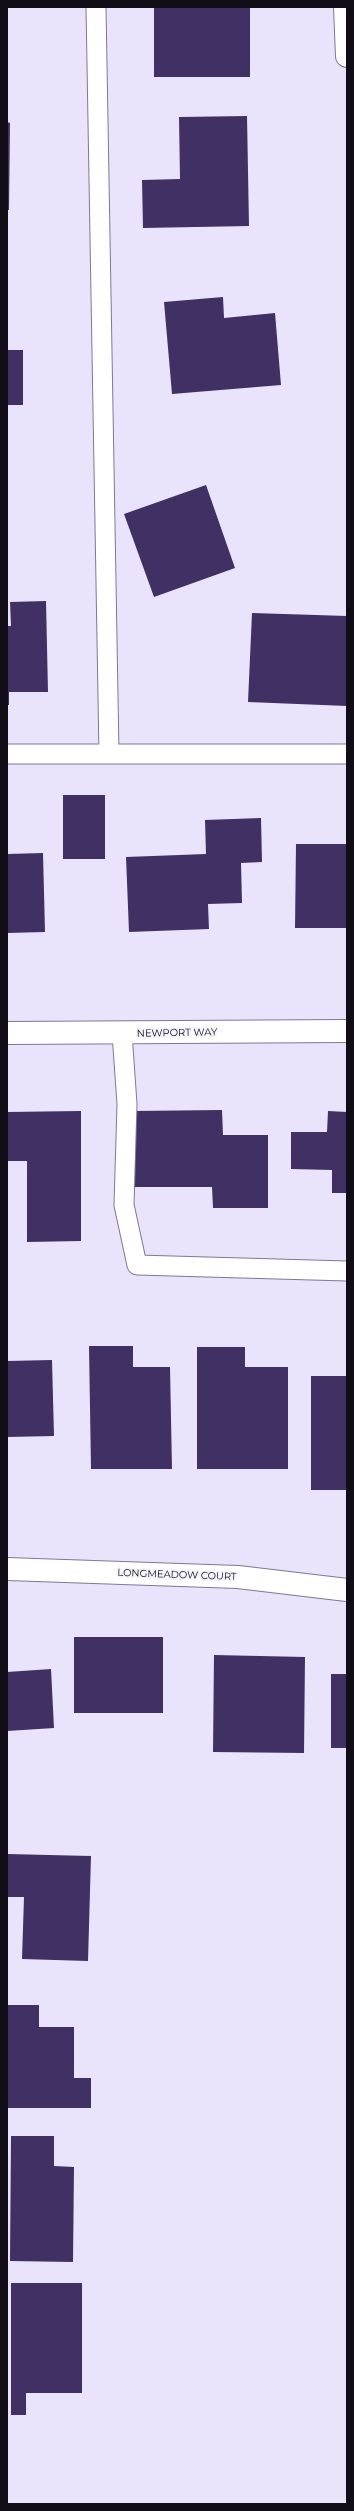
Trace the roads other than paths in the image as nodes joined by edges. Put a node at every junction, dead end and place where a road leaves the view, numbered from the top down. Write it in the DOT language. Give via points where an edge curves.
graph roads {
  1 [pos="96,7"];
  2 [pos="345,7"];
  3 [pos="347,56"];
  4 [pos="7,754"];
  5 [pos="109,754"];
  6 [pos="347,754"];
  7 [pos="347,1031"];
  8 [pos="7,1033"];
  9 [pos="122,1033"];
  10 [pos="347,1271"];
  11 [pos="7,1569"];
  12 [pos="347,1590"];
  1 -- 5 [label="lane"];
  2 -- 3 [label="street"];
  4 -- 5 [label="lane"];
  5 -- 6 [label="lane"];
  7 -- 9 [label="street, NEWPORT WAY"];
  8 -- 9 [label="street, NEWPORT WAY"];
  9 -- 10 [label="lane" via="127,1104 124,1205 137,1265"];
  11 -- 12 [label="street, LONGMEADOW COURT" via="238,1577"];
}
